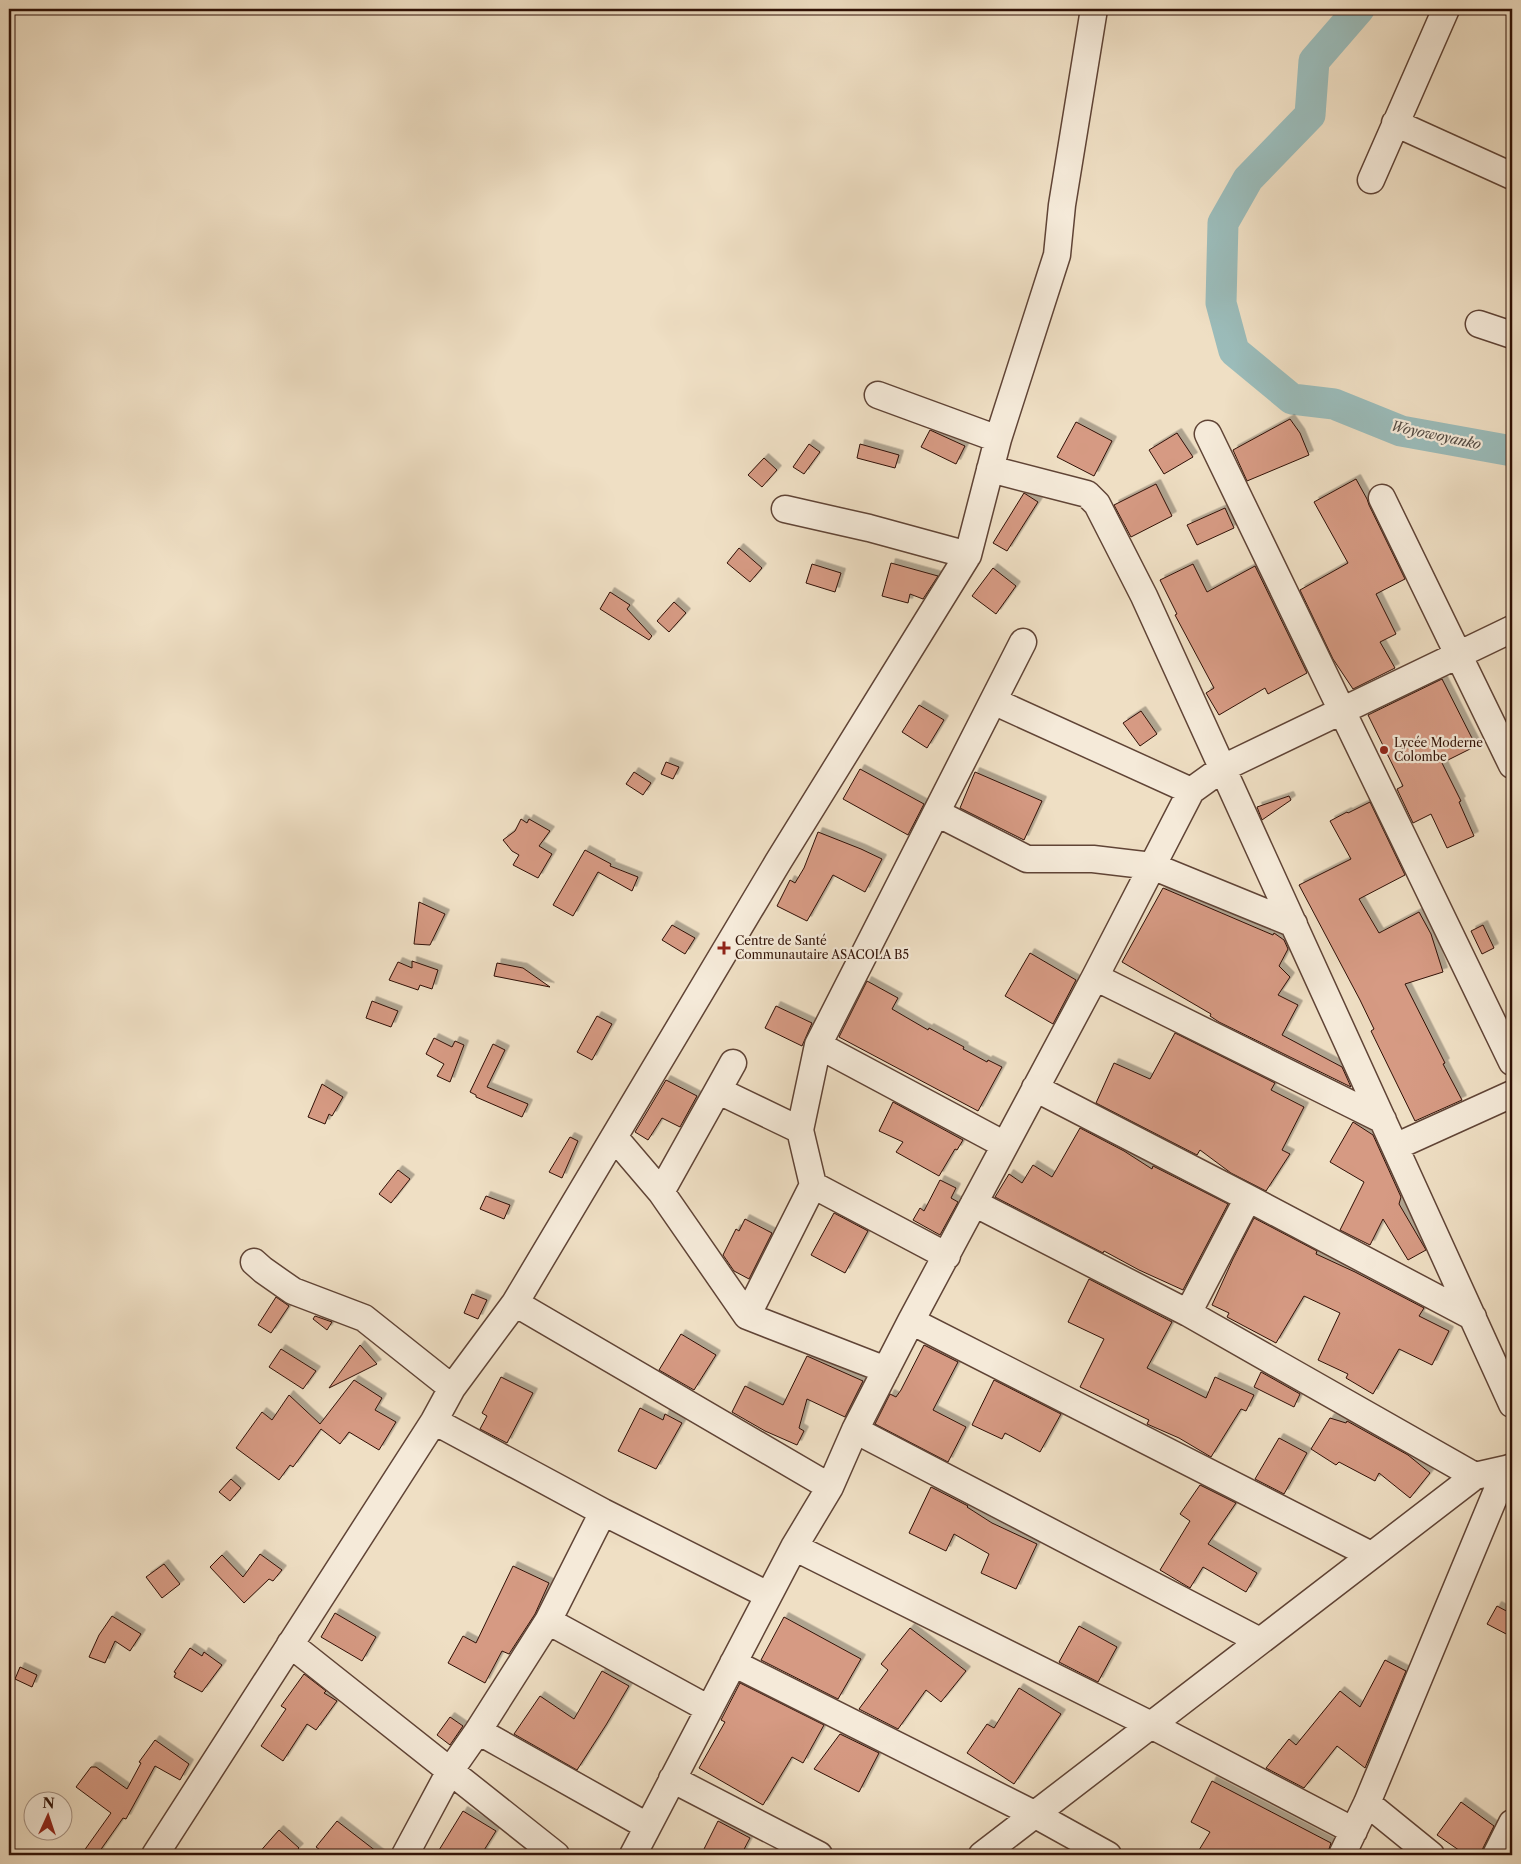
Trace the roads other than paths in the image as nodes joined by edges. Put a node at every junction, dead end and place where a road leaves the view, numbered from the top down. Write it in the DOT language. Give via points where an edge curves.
graph roads {
  1 [pos="1094,9"];
  2 [pos="1446,9"];
  3 [pos="1395,123"];
  4 [pos="1512,176"];
  5 [pos="1371,180"];
  6 [pos="1479,324"];
  7 [pos="1512,335"];
  8 [pos="878,395"];
  9 [pos="1208,434"];
  10 [pos="998,439"];
  11 [pos="990,469"];
  12 [pos="1382,498"];
  13 [pos="785,509"];
  14 [pos="968,555"];
  15 [pos="1512,629"];
  16 [pos="1023,642"];
  17 [pos="1458,655"];
  18 [pos="993,701"];
  19 [pos="1342,711"];
  20 [pos="1512,765"];
  21 [pos="1222,768"];
  22 [pos="1191,791"];
  23 [pos="936,813"];
  24 [pos="1152,866"];
  25 [pos="1294,924"];
  26 [pos="1095,977"];
  27 [pos="818,1045"];
  28 [pos="1512,1062"];
  29 [pos="733,1063"];
  30 [pos="1035,1088"];
  31 [pos="719,1091"];
  32 [pos="1512,1094"];
  33 [pos="1383,1120"];
  34 [pos="800,1130"];
  35 [pos="615,1138"];
  36 [pos="1005,1146"];
  37 [pos="1395,1147"];
  38 [pos="813,1185"];
  39 [pos="661,1192"];
  40 [pos="1248,1198"];
  41 [pos="974,1203"];
  42 [pos="947,1256"];
  43 [pos="254,1262"];
  44 [pos="515,1304"];
  45 [pos="1188,1313"];
  46 [pos="747,1316"];
  47 [pos="1473,1317"];
  48 [pos="911,1321"];
  49 [pos="886,1370"];
  50 [pos="452,1388"];
  51 [pos="1512,1404"];
  52 [pos="434,1421"];
  53 [pos="855,1430"];
  54 [pos="1509,1468"];
  55 [pos="1474,1476"];
  56 [pos="830,1487"];
  57 [pos="604,1512"];
  58 [pos="794,1547"];
  59 [pos="1371,1555"];
  60 [pos="768,1595"];
  61 [pos="548,1621"];
  62 [pos="1260,1641"];
  63 [pos="290,1644"];
  64 [pos="733,1663"];
  65 [pos="709,1709"];
  66 [pos="1151,1725"];
  67 [pos="478,1731"];
  68 [pos="450,1771"];
  69 [pos="672,1778"];
  70 [pos="1367,1803"];
  71 [pos="1034,1814"];
  72 [pos="1512,1823"];
  73 [pos="647,1826"];
  74 [pos="1354,1831"];
  75 [pos="165,1851"];
  76 [pos="405,1855"];
  77 [pos="556,1855"];
  78 [pos="633,1855"];
  79 [pos="819,1855"];
  80 [pos="982,1855"];
  81 [pos="1108,1855"];
  82 [pos="1342,1855"];
  83 [pos="1430,1855"];
  84 [pos="1496,1855"];
  1 -- 10 [label="street" via="1062,204 1058,255"];
  2 -- 3 [label="street"];
  3 -- 4 [label="street"];
  3 -- 5 [label="street"];
  6 -- 7 [label="street"];
  8 -- 10 [label="street"];
  9 -- 19 [label="street"];
  10 -- 11 [label="street"];
  11 -- 14 [label="street"];
  11 -- 21 [label="street" via="1087,494 1097,504 1144,596"];
  12 -- 17 [label="street"];
  13 -- 14 [label="street"];
  14 -- 35 [label="street" via="778,862"];
  15 -- 17 [label="street"];
  16 -- 18 [label="street"];
  17 -- 19 [label="street"];
  17 -- 20 [label="street"];
  18 -- 22 [label="street"];
  18 -- 23 [label="street"];
  19 -- 21 [label="street"];
  19 -- 28 [label="street"];
  21 -- 22 [label="street"];
  21 -- 25 [label="street"];
  22 -- 24 [label="street"];
  23 -- 24 [label="street" via="1027,859 1079,858"];
  23 -- 27 [label="street"];
  24 -- 25 [label="street"];
  24 -- 26 [label="street"];
  25 -- 33 [label="street"];
  26 -- 30 [label="street"];
  26 -- 33 [label="street"];
  27 -- 34 [label="street"];
  27 -- 36 [label="street"];
  29 -- 31 [label="street"];
  30 -- 36 [label="street"];
  30 -- 40 [label="street"];
  31 -- 34 [label="street"];
  31 -- 39 [label="street"];
  32 -- 37 [label="street"];
  33 -- 37 [label="street"];
  34 -- 38 [label="street"];
  35 -- 39 [label="street"];
  35 -- 44 [label="street"];
  36 -- 41 [label="street"];
  37 -- 47 [label="street"];
  38 -- 42 [label="street"];
  38 -- 46 [label="street"];
  39 -- 46 [label="street"];
  40 -- 45 [label="street"];
  40 -- 47 [label="street"];
  41 -- 42 [label="street"];
  41 -- 45 [label="street"];
  42 -- 48 [label="street"];
  43 -- 50 [label="street" via="293,1291 364,1318"];
  44 -- 50 [label="street"];
  44 -- 56 [label="street"];
  45 -- 55 [label="street"];
  46 -- 49 [label="street"];
  47 -- 51 [label="street"];
  48 -- 49 [label="street"];
  48 -- 59 [label="street"];
  49 -- 53 [label="street"];
  50 -- 52 [label="street"];
  52 -- 57 [label="street"];
  52 -- 63 [label="street"];
  53 -- 56 [label="street"];
  53 -- 62 [label="street"];
  54 -- 55 [label="street"];
  54 -- 70 [label="street"];
  55 -- 59 [label="street"];
  56 -- 58 [label="street"];
  57 -- 60 [label="street"];
  57 -- 61 [label="street"];
  58 -- 60 [label="street"];
  58 -- 66 [label="street"];
  59 -- 62 [label="street"];
  60 -- 64 [label="street"];
  61 -- 65 [label="street"];
  61 -- 67 [label="street"];
  62 -- 66 [label="street"];
  63 -- 68 [label="street"];
  63 -- 75 [label="street"];
  64 -- 65 [label="street"];
  64 -- 71 [label="street"];
  65 -- 69 [label="street"];
  66 -- 71 [label="street"];
  66 -- 74 [label="street"];
  67 -- 68 [label="street"];
  67 -- 73 [label="street"];
  68 -- 76 [label="street"];
  68 -- 77 [label="street"];
  69 -- 73 [label="street"];
  69 -- 79 [label="street"];
  70 -- 74 [label="street"];
  70 -- 83 [label="street"];
  71 -- 80 [label="street"];
  71 -- 81 [label="street"];
  72 -- 84 [label="street"];
  73 -- 78 [label="street"];
  74 -- 82 [label="street"];
}
